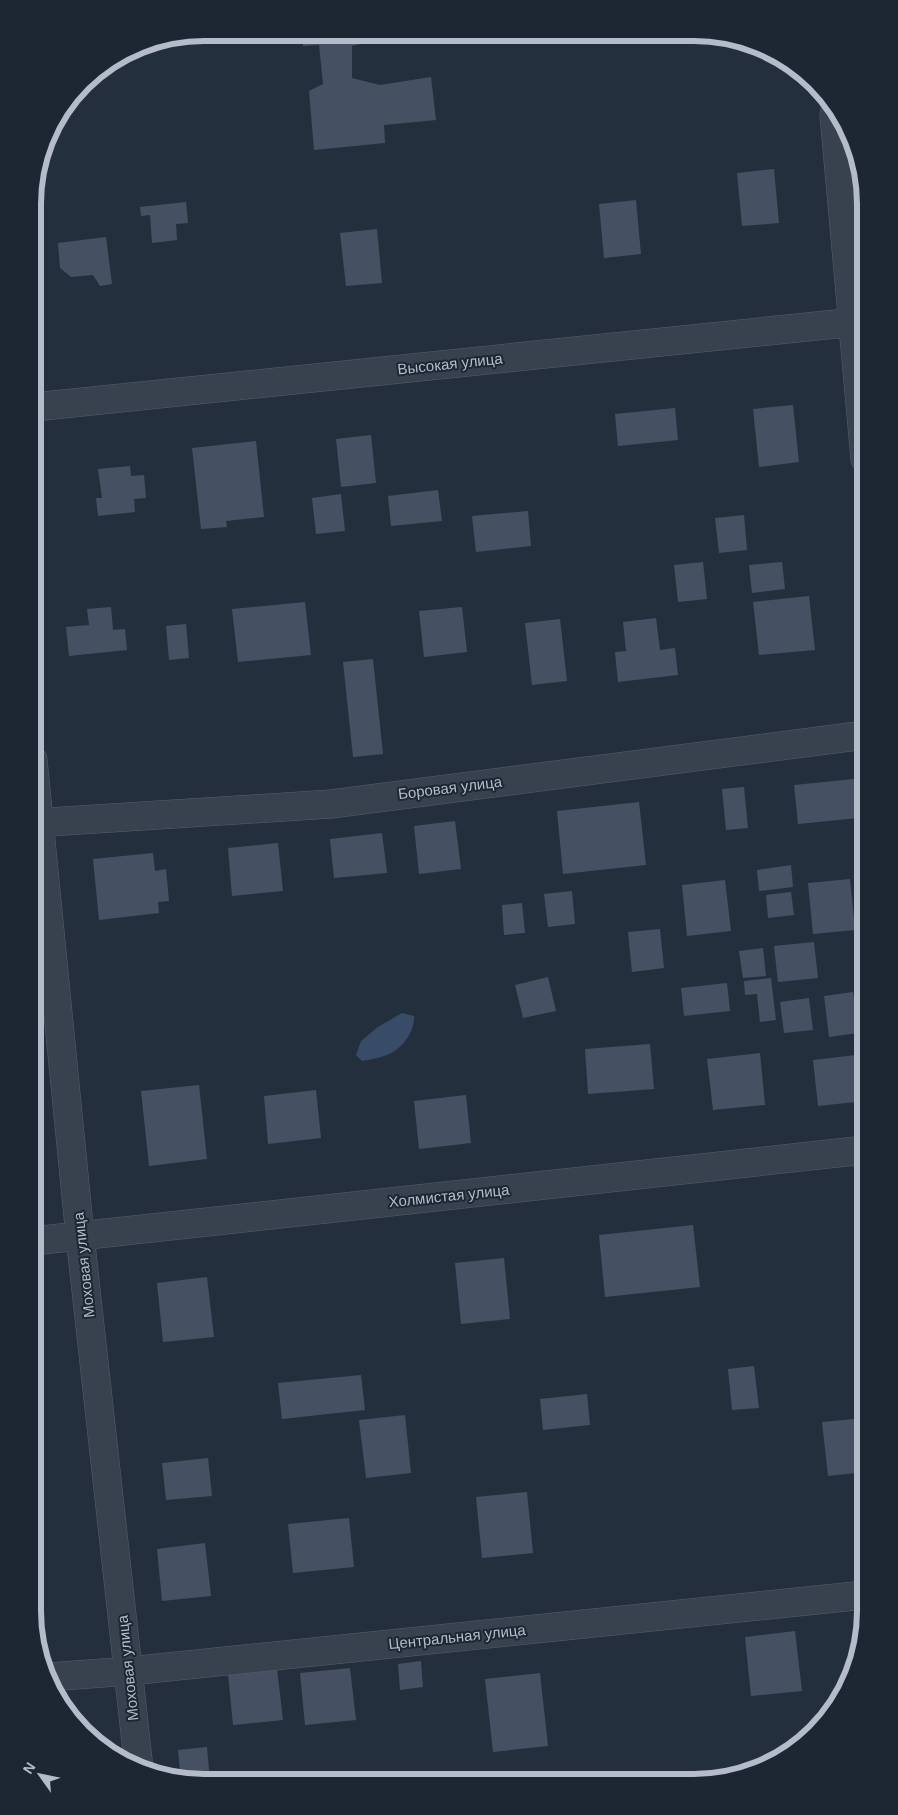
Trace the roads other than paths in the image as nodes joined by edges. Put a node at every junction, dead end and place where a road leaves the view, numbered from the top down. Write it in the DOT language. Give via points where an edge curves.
graph roads {
  1 [pos="835,124"];
  2 [pos="857,305"];
  3 [pos="857,322"];
  4 [pos="42,406"];
  5 [pos="857,736"];
  6 [pos="42,823"];
  7 [pos="42,875"];
  8 [pos="856,1151"];
  9 [pos="80,1236"];
  10 [pos="41,1240"];
  11 [pos="856,1596"];
  12 [pos="129,1670"];
  13 [pos="55,1676"];
  14 [pos="138,1759"];
  1 -- 2 [label="street"];
  3 -- 4 [label="street, Высокая улица"];
  5 -- 6 [label="street, Боровая улица" via="331,804"];
  7 -- 9 [label="street, Моховая улица"];
  8 -- 9 [label="street, Холмистая улица"];
  9 -- 10 [label="street, Холмистая улица"];
  9 -- 12 [label="street, Моховая улица"];
  11 -- 12 [label="street, Центральная улица"];
  12 -- 13 [label="street, Центральная улица"];
  12 -- 14 [label="street, Моховая улица"];
}
